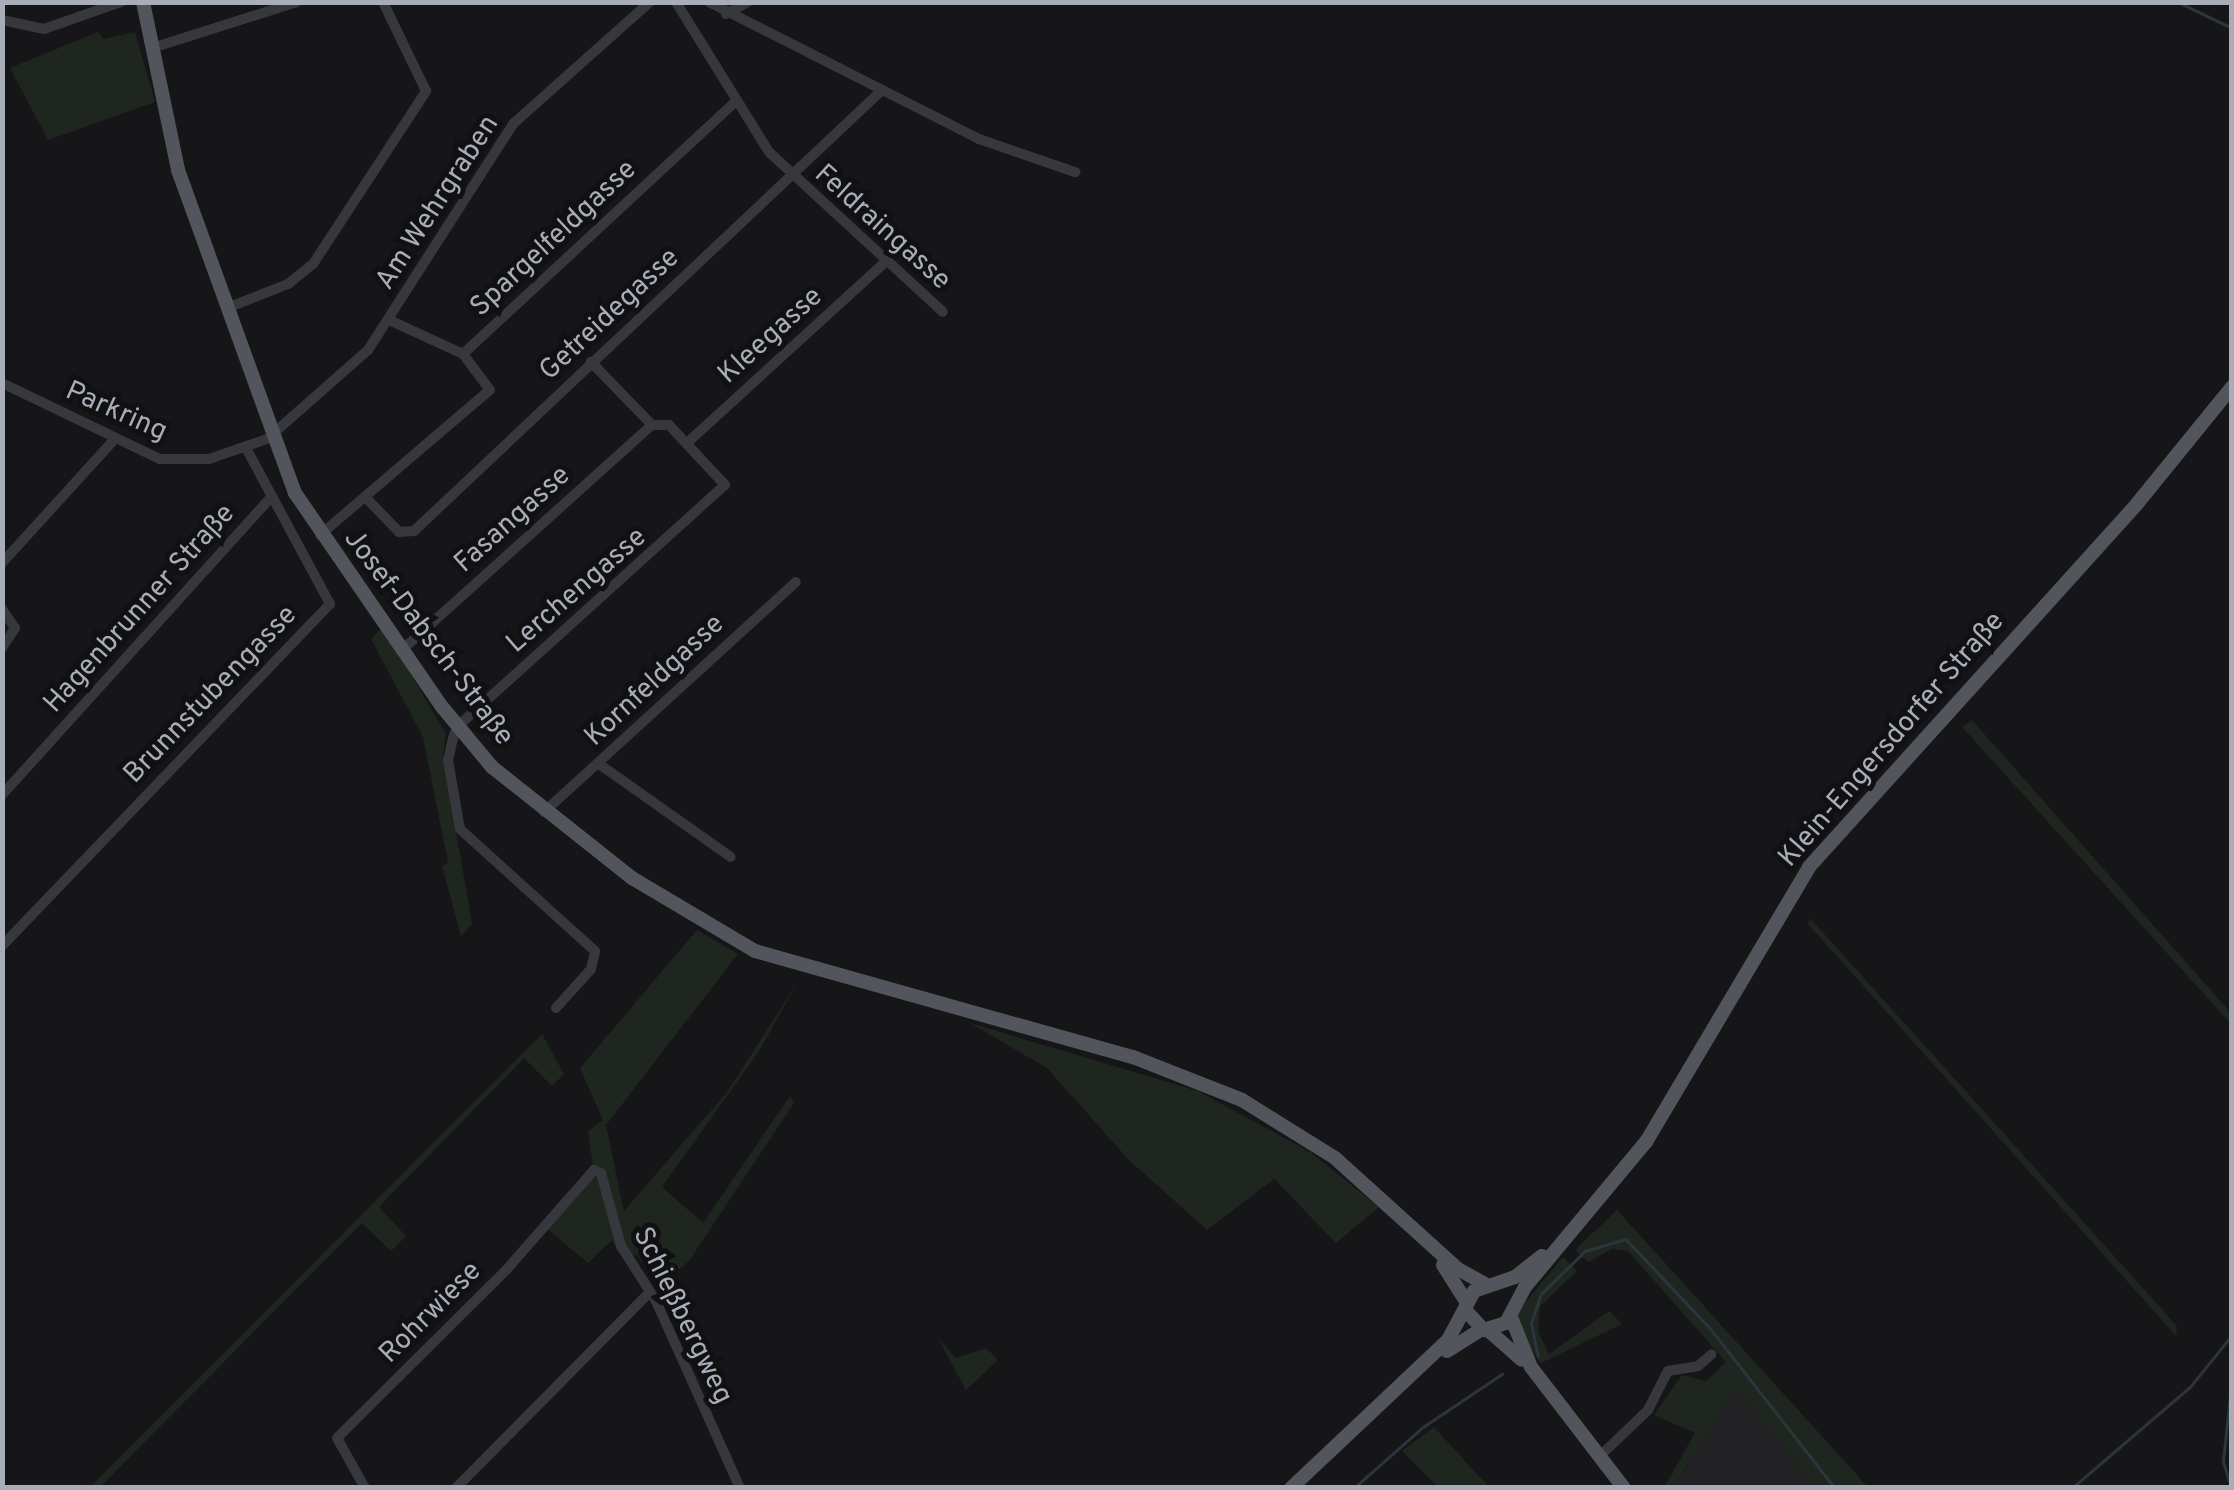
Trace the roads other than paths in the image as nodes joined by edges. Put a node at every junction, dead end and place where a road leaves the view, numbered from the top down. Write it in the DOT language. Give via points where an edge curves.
graph roads {
  1 [pos="121,2"];
  2 [pos="142,2"];
  3 [pos="296,2"];
  4 [pos="384,2"];
  5 [pos="650,2"];
  6 [pos="676,2"];
  7 [pos="709,2"];
  8 [pos="748,2"];
  9 [pos="726,14"];
  10 [pos="2,20"];
  11 [pos="152,48"];
  12 [pos="880,92"];
  13 [pos="735,102"];
  14 [pos="1075,172"];
  15 [pos="792,178"];
  16 [pos="884,262"];
  17 [pos="226,308"];
  18 [pos="943,312"];
  19 [pos="389,320"];
  20 [pos="463,354"];
  21 [pos="591,362"];
  22 [pos="2,382"];
  23 [pos="2232,387"];
  24 [pos="652,425"];
  25 [pos="272,435"];
  26 [pos="114,440"];
  27 [pos="687,442"];
  28 [pos="246,448"];
  29 [pos="271,497"];
  30 [pos="368,500"];
  31 [pos="320,535"];
  32 [pos="2,563"];
  33 [pos="796,582"];
  34 [pos="2,609"];
  35 [pos="2,648"];
  36 [pos="404,649"];
  37 [pos="457,727"];
  38 [pos="599,764"];
  39 [pos="2,795"];
  40 [pos="544,812"];
  41 [pos="730,857"];
  42 [pos="2,946"];
  43 [pos="556,1008"];
  44 [pos="588,1172"];
  45 [pos="1425,1240"];
  46 [pos="1556,1249"];
  47 [pos="1491,1284"];
  48 [pos="650,1292"];
  49 [pos="1467,1307"];
  50 [pos="1512,1314"];
  51 [pos="1485,1330"];
  52 [pos="1712,1354"];
  53 [pos="1531,1367"];
  54 [pos="1418,1372"];
  55 [pos="1602,1454"];
  56 [pos="364,1488"];
  57 [pos="456,1488"];
  58 [pos="740,1488"];
  59 [pos="1292,1488"];
  60 [pos="1624,1488"];
  1 -- 10 [label="street" via="44,28"];
  2 -- 11 [label="main road, Josef-Dabsch-Straße"];
  3 -- 11 [label="street"];
  4 -- 17 [label="street" via="426,91 326,248 300,276"];
  5 -- 19 [label="street, Am Wehrgraben" via="514,123"];
  6 -- 13 [label="street"];
  7 -- 9 [label="street"];
  8 -- 9 [label="street"];
  9 -- 12 [label="street"];
  11 -- 17 [label="main road, Josef-Dabsch-Straße" via="178,170"];
  12 -- 14 [label="street" via="979,139"];
  12 -- 15 [label="street, Getreidegasse"];
  13 -- 15 [label="street"];
  13 -- 20 [label="street, Spargelfeldgasse"];
  15 -- 16 [label="street, Feldraingasse"];
  15 -- 21 [label="street, Getreidegasse"];
  16 -- 18 [label="street, Feldraingasse"];
  16 -- 27 [label="street, Kleegasse"];
  17 -- 25 [label="main road, Josef-Dabsch-Straße"];
  19 -- 20 [label="street, Spargelfeldgasse"];
  19 -- 25 [label="street, Am Wehrgraben" via="356,363"];
  20 -- 30 [label="street" via="490,390"];
  21 -- 24 [label="street"];
  21 -- 30 [label="street, Getreidegasse" via="408,534"];
  22 -- 26 [label="street, Parkring"];
  23 -- 46 [label="main road, Klein-Engersdorfer Straße" via="2136,504 1809,867 1657,1125 1605,1198"];
  24 -- 27 [label="street" via="665,422"];
  24 -- 36 [label="street, Fasangasse"];
  25 -- 28 [label="street, Parkring"];
  25 -- 31 [label="main road, Josef-Dabsch-Straße"];
  26 -- 28 [label="street, Parkring" via="180,462"];
  26 -- 32 [label="street"];
  27 -- 37 [label="street, Lerchengasse" via="725,488"];
  28 -- 29 [label="street, Brunnstubengasse"];
  29 -- 39 [label="street, Hagenbrunner Straße"];
  29 -- 42 [label="street, Brunnstubengasse" via="330,604"];
  30 -- 31 [label="street"];
  31 -- 36 [label="main road, Josef-Dabsch-Straße"];
  33 -- 38 [label="street, Kornfeldgasse"];
  34 -- 35 [label="street" via="15,628"];
  36 -- 37 [label="main road, Josef-Dabsch-Straße"];
  37 -- 40 [label="main road, Josef-Dabsch-Straße"];
  37 -- 43 [label="street" via="448,760 460,830 596,955"];
  38 -- 40 [label="street, Kornfeldgasse"];
  38 -- 41 [label="street"];
  40 -- 45 [label="main road, Josef-Dabsch-Straße" via="678,909 767,956 1133,1057 1230,1094 1335,1158"];
  44 -- 48 [label="street, Schießbergweg" via="601,1173 616,1232"];
  44 -- 56 [label="street, Rohrwiese" via="507,1269 337,1438"];
  45 -- 47 [label="main road, Josef-Dabsch-Straße"];
  45 -- 49 [label="main road, Josef-Dabsch-Straße"];
  46 -- 47 [label="main road, Klein-Engersdorfer Straße"];
  46 -- 50 [label="main road, Klein-Engersdorfer Straße"];
  47 -- 49 [label="main road, Klein-Engersdorfer Straße"];
  47 -- 50 [label="main road" via="1510,1296"];
  48 -- 57 [label="street"];
  48 -- 58 [label="street, Schießbergweg"];
  49 -- 51 [label="main road, Josef-Dabsch-Straße"];
  49 -- 54 [label="main road, Klein-Engersdorfer Straße"];
  50 -- 51 [label="main road"];
  50 -- 53 [label="main road"];
  51 -- 53 [label="main road, Josef-Dabsch-Straße"];
  51 -- 54 [label="main road"];
  52 -- 55 [label="street" via="1698,1366 1668,1371 1648,1410"];
  53 -- 55 [label="main road"];
  54 -- 59 [label="main road"];
  55 -- 60 [label="main road"];
}
